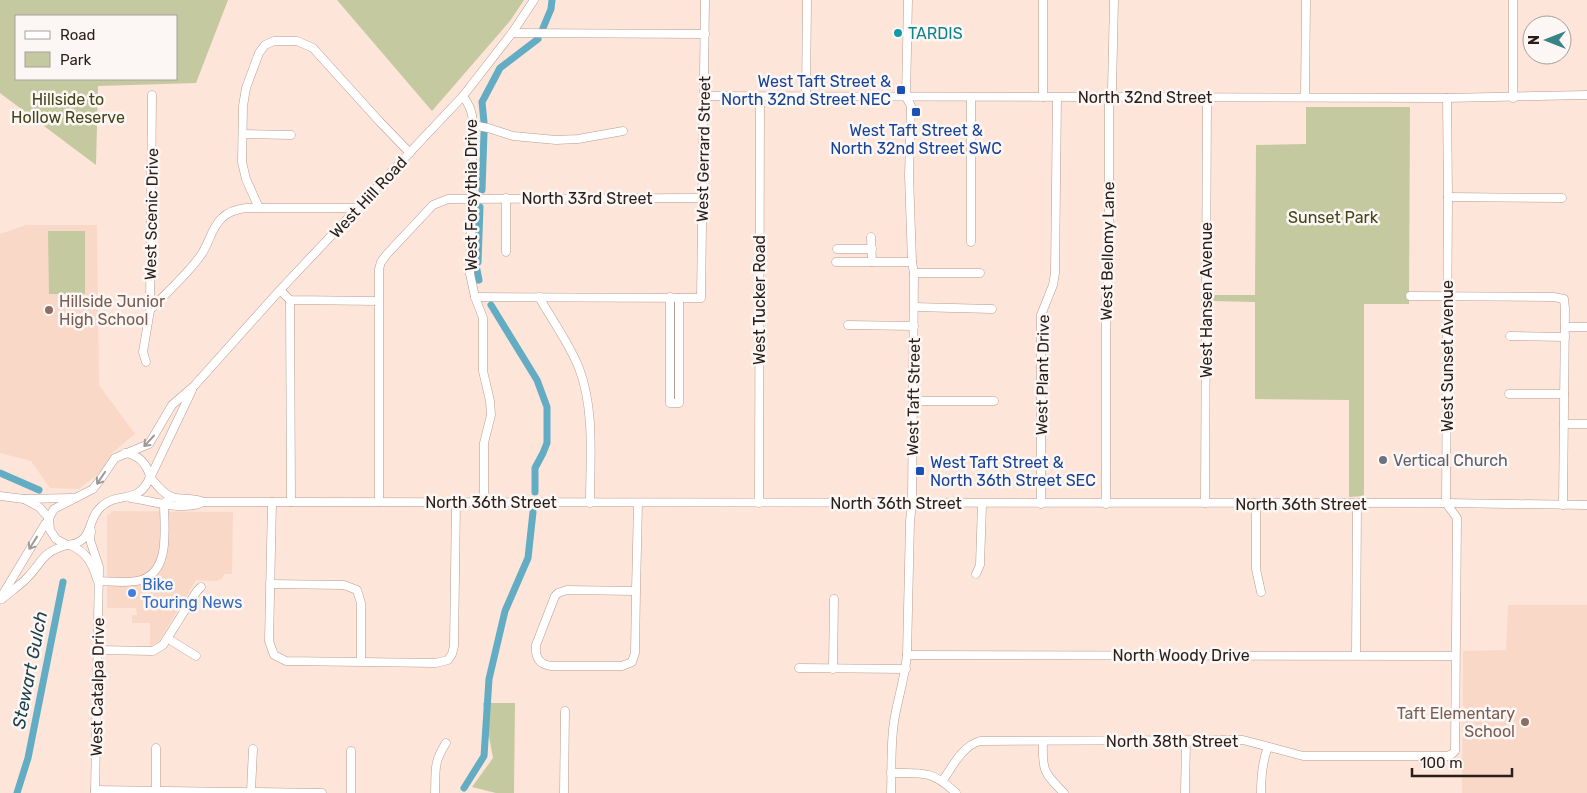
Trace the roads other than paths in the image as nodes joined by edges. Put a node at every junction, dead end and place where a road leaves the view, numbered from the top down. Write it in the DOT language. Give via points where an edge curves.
graph roads {
  1 [pos="534,0"];
  2 [pos="705,0"];
  3 [pos="807,0"];
  4 [pos="908,0"];
  5 [pos="1043,0"];
  6 [pos="1114,0"];
  7 [pos="1306,0"];
  8 [pos="1513,0"];
  9 [pos="512,33"];
  10 [pos="705,34"];
  11 [pos="152,95"];
  12 [pos="1587,95"];
  13 [pos="463,96"];
  14 [pos="704,96"];
  15 [pos="760,97"];
  16 [pos="806,97"];
  17 [pos="906,97"];
  18 [pos="1207,97"];
  19 [pos="1305,97"];
  20 [pos="971,98"];
  21 [pos="1043,98"];
  22 [pos="1057,98"];
  23 [pos="1108,98"];
  24 [pos="1447,98"];
  25 [pos="1512,98"];
  26 [pos="473,125"];
  27 [pos="623,131"];
  28 [pos="242,134"];
  29 [pos="291,134"];
  30 [pos="410,153"];
  31 [pos="1448,197"];
  32 [pos="471,198"];
  33 [pos="506,198"];
  34 [pos="702,198"];
  35 [pos="1562,198"];
  36 [pos="259,208"];
  37 [pos="358,208"];
  38 [pos="871,238"];
  39 [pos="971,242"];
  40 [pos="837,249"];
  41 [pos="872,249"];
  42 [pos="506,252"];
  43 [pos="836,262"];
  44 [pos="872,262"];
  45 [pos="912,262"];
  46 [pos="914,272"];
  47 [pos="980,273"];
  48 [pos="280,290"];
  49 [pos="1410,296"];
  50 [pos="1447,296"];
  51 [pos="475,297"];
  52 [pos="539,297"];
  53 [pos="670,298"];
  54 [pos="679,298"];
  55 [pos="290,300"];
  56 [pos="378,300"];
  57 [pos="914,307"];
  58 [pos="992,309"];
  59 [pos="150,310"];
  60 [pos="848,325"];
  61 [pos="914,326"];
  62 [pos="1565,327"];
  63 [pos="1587,327"];
  64 [pos="1510,336"];
  65 [pos="1565,337"];
  66 [pos="146,362"];
  67 [pos="194,386"];
  68 [pos="1509,394"];
  69 [pos="1564,394"];
  70 [pos="913,401"];
  71 [pos="994,401"];
  72 [pos="1564,424"];
  73 [pos="1587,424"];
  74 [pos="125,453"];
  75 [pos="151,477"];
  76 [pos="0,496"];
  77 [pos="128,497"];
  78 [pos="172,497"];
  79 [pos="74,498"];
  80 [pos="24,499"];
  81 [pos="204,502"];
  82 [pos="272,502"];
  83 [pos="291,502"];
  84 [pos="379,502"];
  85 [pos="456,502"];
  86 [pos="484,502"];
  87 [pos="590,502"];
  88 [pos="164,503"];
  89 [pos="638,503"];
  90 [pos="759,503"];
  91 [pos="912,503"];
  92 [pos="1205,503"];
  93 [pos="1446,503"];
  94 [pos="982,504"];
  95 [pos="1041,504"];
  96 [pos="1106,504"];
  97 [pos="1256,504"];
  98 [pos="1357,504"];
  99 [pos="1563,505"];
  100 [pos="1587,505"];
  101 [pos="49,519"];
  102 [pos="91,527"];
  103 [pos="69,545"];
  104 [pos="976,574"];
  105 [pos="98,581"];
  106 [pos="270,584"];
  107 [pos="201,587"];
  108 [pos="636,591"];
  109 [pos="1261,592"];
  110 [pos="0,599"];
  111 [pos="834,599"];
  112 [pos="167,638"];
  113 [pos="97,650"];
  114 [pos="907,655"];
  115 [pos="1356,655"];
  116 [pos="196,656"];
  117 [pos="1455,656"];
  118 [pos="361,661"];
  119 [pos="799,668"];
  120 [pos="833,669"];
  121 [pos="906,669"];
  122 [pos="565,711"];
  123 [pos="1186,741"];
  124 [pos="1043,742"];
  125 [pos="446,743"];
  126 [pos="1268,747"];
  127 [pos="156,748"];
  128 [pos="253,749"];
  129 [pos="351,752"];
  130 [pos="1447,756"];
  131 [pos="891,773"];
  132 [pos="943,780"];
  133 [pos="95,791"];
  134 [pos="156,791"];
  135 [pos="251,791"];
  136 [pos="322,793"];
  137 [pos="350,793"];
  138 [pos="436,793"];
  139 [pos="564,793"];
  140 [pos="891,793"];
  141 [pos="956,793"];
  142 [pos="1064,793"];
  143 [pos="1185,793"];
  144 [pos="1261,793"];
  1 -- 9 [label="street, West Hill Road"];
  2 -- 10 [label="street, West Gerrard Street"];
  3 -- 16 [label="street"];
  4 -- 17 [label="street, West Taft Street"];
  5 -- 21 [label="street"];
  6 -- 23 [label="street, West Bellomy Lane" via="1112,90"];
  7 -- 19 [label="street"];
  8 -- 25 [label="street"];
  9 -- 10 [label="street"];
  9 -- 13 [label="street, West Hill Road"];
  10 -- 14 [label="street, West Gerrard Street"];
  11 -- 59 [label="street, West Scenic Drive"];
  12 -- 25 [label="street, North 32nd Street"];
  13 -- 26 [label="street, West Forsythia Drive" via="473,113"];
  13 -- 30 [label="street, West Hill Road"];
  14 -- 15 [label="street, North 32nd Street"];
  14 -- 34 [label="street, West Gerrard Street"];
  15 -- 16 [label="street, North 32nd Street"];
  15 -- 90 [label="street, West Tucker Road"];
  16 -- 17 [label="street, North 32nd Street"];
  17 -- 20 [label="street, North 32nd Street"];
  17 -- 45 [label="street, West Taft Street" via="911,106"];
  18 -- 19 [label="street, North 32nd Street"];
  18 -- 23 [label="street, North 32nd Street"];
  18 -- 92 [label="street, West Hansen Avenue"];
  19 -- 24 [label="street, North 32nd Street"];
  20 -- 21 [label="street, North 32nd Street"];
  20 -- 39 [label="street"];
  21 -- 22 [label="street, North 32nd Street"];
  22 -- 23 [label="street, North 32nd Street"];
  22 -- 95 [label="street, West Plant Drive" via="1056,273 1041,316"];
  23 -- 96 [label="street, West Bellomy Lane"];
  24 -- 25 [label="street, North 32nd Street"];
  24 -- 31 [label="street, West Sunset Avenue"];
  26 -- 27 [label="street" via="513,136 556,140"];
  26 -- 32 [label="street, West Forsythia Drive"];
  28 -- 29 [label="street"];
  28 -- 30 [label="street" via="246,88 259,53 274,41 297,41 313,48"];
  28 -- 36 [label="street" via="242,162"];
  30 -- 37 [label="street, West Hill Road"];
  31 -- 35 [label="street"];
  31 -- 50 [label="street, West Sunset Avenue"];
  32 -- 33 [label="street, North 33rd Street"];
  32 -- 51 [label="street, West Forsythia Drive" via="469,264"];
  32 -- 56 [label="street, North 33rd Street" via="448,199 434,205 387,254 379,269"];
  33 -- 34 [label="street, North 33rd Street"];
  33 -- 42 [label="street"];
  34 -- 54 [label="street, West Gerrard Street" via="701,298"];
  36 -- 37 [label="street"];
  36 -- 59 [label="street" via="236,208 220,219 200,256"];
  37 -- 48 [label="street, West Hill Road"];
  38 -- 41 [label="street"];
  40 -- 41 [label="street"];
  41 -- 44 [label="street"];
  43 -- 44 [label="street"];
  44 -- 45 [label="street"];
  45 -- 46 [label="street, West Taft Street"];
  46 -- 47 [label="street"];
  46 -- 57 [label="street, West Taft Street"];
  48 -- 55 [label="street"];
  48 -- 67 [label="street, West Hill Road"];
  49 -- 50 [label="street"];
  50 -- 62 [label="street" via="1564,299"];
  50 -- 93 [label="street, West Sunset Avenue"];
  51 -- 52 [label="street"];
  51 -- 86 [label="street, West Forsythia Drive" via="483,318 483,371 491,415 483,452"];
  52 -- 53 [label="street"];
  52 -- 87 [label="street" via="569,348 587,397 591,432"];
  53 -- 54 [label="street"];
  53 -- 54 [label="street" via="670,403 679,403"];
  55 -- 56 [label="street"];
  55 -- 83 [label="street"];
  56 -- 84 [label="street, North 33rd Street"];
  57 -- 58 [label="street"];
  57 -- 61 [label="street, West Taft Street"];
  59 -- 66 [label="street, West Scenic Drive" via="143,352"];
  60 -- 61 [label="street"];
  61 -- 70 [label="street, West Taft Street"];
  62 -- 63 [label="street"];
  62 -- 65 [label="street"];
  64 -- 65 [label="street"];
  65 -- 69 [label="street"];
  67 -- 74 [label="street, West Hill Road, one-way" via="172,405 149,444"];
  67 -- 75 [label="street, West Hill Road"];
  68 -- 69 [label="street"];
  69 -- 72 [label="street"];
  70 -- 71 [label="street"];
  70 -- 91 [label="street, West Taft Street"];
  72 -- 73 [label="street"];
  72 -- 99 [label="street"];
  74 -- 75 [label="street" via="141,459"];
  74 -- 79 [label="street, one-way" via="115,458 93,489"];
  75 -- 77 [label="street, West Hill Road" via="145,489"];
  75 -- 78 [label="street"];
  76 -- 80 [label="street"];
  77 -- 88 [label="street, North 36th Street"];
  77 -- 102 [label="street" via="102,506 94,515"];
  78 -- 81 [label="street, North 36th Street" via="196,498"];
  78 -- 88 [label="street"];
  79 -- 80 [label="street"];
  79 -- 101 [label="street" via="54,509"];
  80 -- 101 [label="street" via="39,507"];
  81 -- 82 [label="street, North 36th Street"];
  81 -- 88 [label="street, North 36th Street" via="195,506"];
  82 -- 83 [label="street, North 36th Street"];
  82 -- 106 [label="street"];
  83 -- 84 [label="street, North 36th Street"];
  84 -- 85 [label="street, North 36th Street"];
  85 -- 86 [label="street, North 36th Street"];
  85 -- 118 [label="street" via="452,654 448,660 436,663"];
  86 -- 87 [label="street, North 36th Street"];
  87 -- 89 [label="street, North 36th Street"];
  88 -- 105 [label="street" via="163,557 156,572 141,580"];
  89 -- 90 [label="street, North 36th Street"];
  89 -- 108 [label="street"];
  90 -- 91 [label="street, North 36th Street"];
  91 -- 94 [label="street, North 36th Street"];
  91 -- 114 [label="street, West Taft Street"];
  92 -- 96 [label="street, North 36th Street"];
  92 -- 97 [label="street, North 36th Street"];
  93 -- 98 [label="street, North 36th Street"];
  93 -- 99 [label="street, North 36th Street"];
  93 -- 117 [label="street, West Sunset Avenue" via="1457,518"];
  94 -- 95 [label="street, North 36th Street"];
  94 -- 104 [label="street" via="980,565"];
  95 -- 96 [label="street, North 36th Street"];
  97 -- 98 [label="street, North 36th Street"];
  97 -- 109 [label="street" via="1256,569"];
  98 -- 115 [label="street"];
  99 -- 100 [label="street, North 36th Street"];
  101 -- 103 [label="street, West Catalpa Drive" via="53,535"];
  101 -- 110 [label="street, one-way"];
  102 -- 103 [label="street" via="83,540"];
  102 -- 105 [label="street, West Catalpa Drive" via="90,540 99,567"];
  103 -- 105 [label="street, West Catalpa Drive" via="85,554"];
  103 -- 110 [label="street" via="46,554 27,578"];
  105 -- 113 [label="street, West Catalpa Drive"];
  106 -- 118 [label="street" via="344,585 357,590 361,603"];
  106 -- 118 [label="street" via="269,642 274,655 286,661"];
  107 -- 112 [label="street"];
  108 -- 108 [label="street" via="632,662 622,666 551,666 537,659 536,645 558,593 567,590"];
  111 -- 120 [label="street"];
  112 -- 113 [label="street" via="153,651"];
  112 -- 116 [label="street"];
  113 -- 133 [label="street, West Catalpa Drive"];
  114 -- 115 [label="street, North Woody Drive"];
  114 -- 121 [label="street, West Taft Street"];
  115 -- 117 [label="street, North Woody Drive"];
  117 -- 130 [label="street, West Sunset Avenue" via="1455,751"];
  119 -- 120 [label="street"];
  120 -- 121 [label="street"];
  121 -- 131 [label="street, West Taft Street" via="895,716"];
  122 -- 139 [label="street"];
  123 -- 124 [label="street, North 38th Street"];
  123 -- 126 [label="street, North 38th Street" via="1243,740"];
  123 -- 143 [label="street"];
  124 -- 132 [label="street, North 38th Street" via="973,743 962,752"];
  124 -- 142 [label="street" via="1044,769"];
  125 -- 138 [label="street" via="436,764"];
  126 -- 130 [label="street, North 38th Street" via="1303,756"];
  126 -- 144 [label="street" via="1262,768"];
  127 -- 134 [label="street"];
  128 -- 135 [label="street"];
  129 -- 137 [label="street"];
  131 -- 132 [label="street" via="926,773"];
  131 -- 140 [label="street, West Taft Street"];
  132 -- 141 [label="street"];
  133 -- 134 [label="street"];
  134 -- 135 [label="street"];
  135 -- 136 [label="street"];
}
